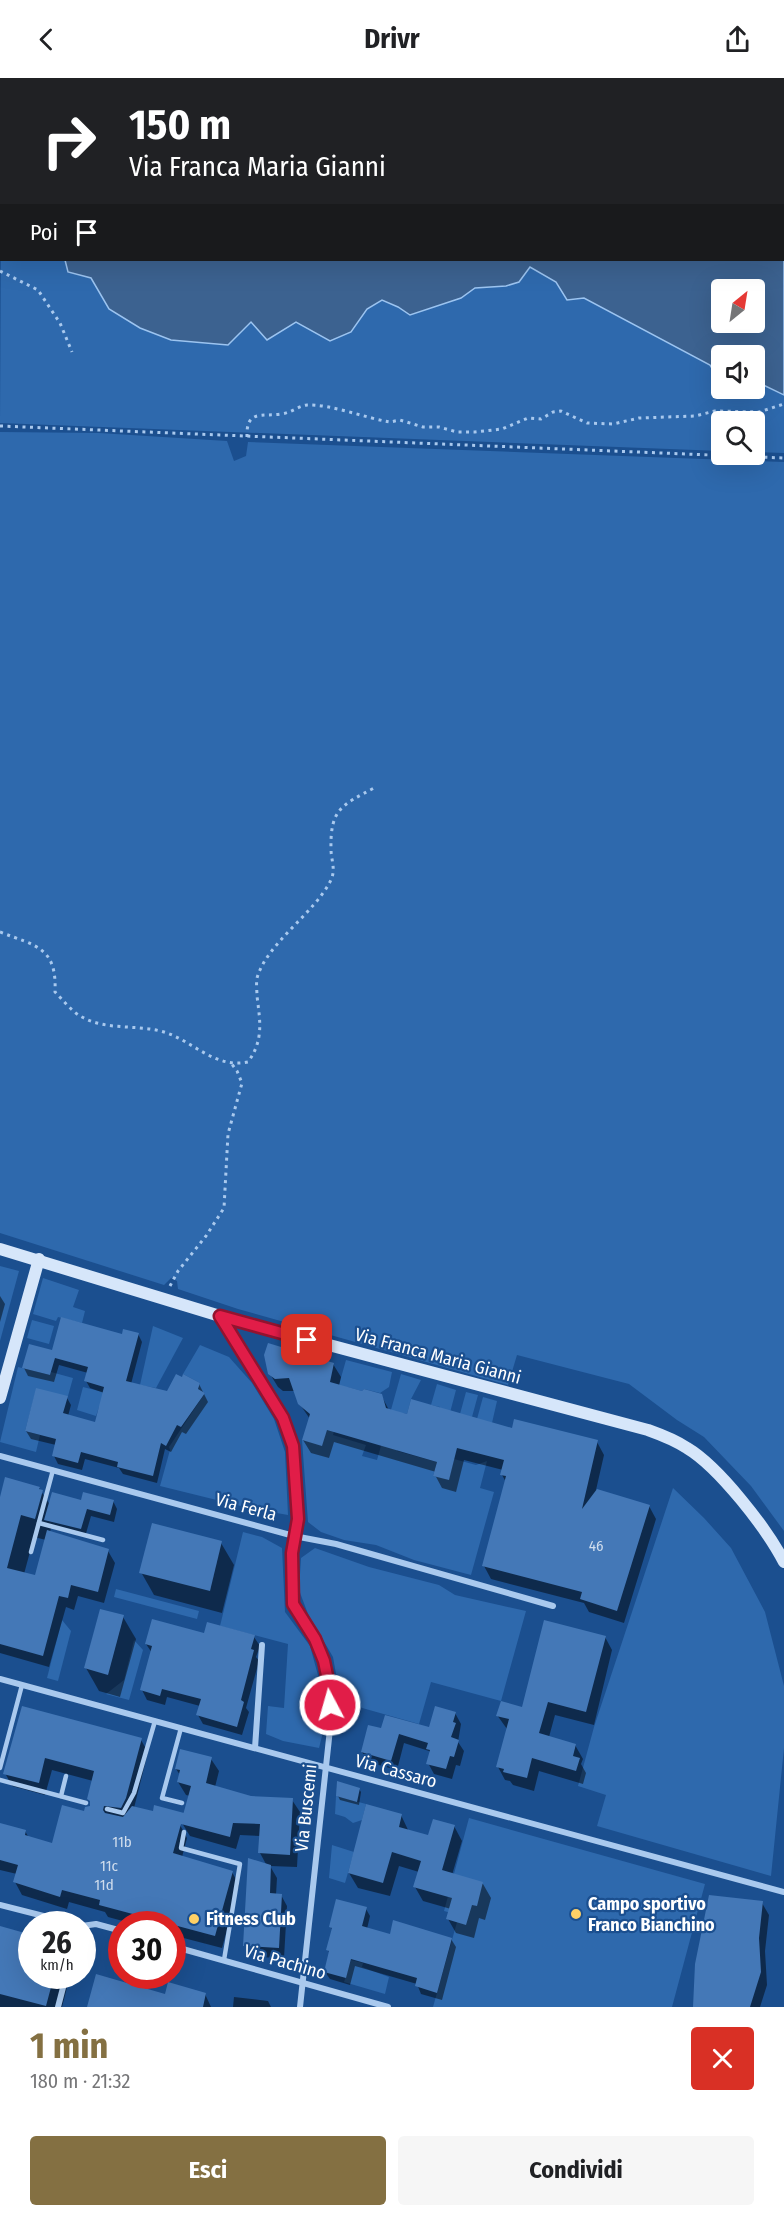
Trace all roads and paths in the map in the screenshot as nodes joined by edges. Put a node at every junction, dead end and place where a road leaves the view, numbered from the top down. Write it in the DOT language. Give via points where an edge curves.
graph roads {
  1 [pos="0,271"];
  2 [pos="72,352"];
  3 [pos="784,404"];
  4 [pos="0,426"];
  5 [pos="247,437"];
  6 [pos="784,458"];
  7 [pos="374,788"];
  8 [pos="0,932"];
  9 [pos="231,1063"];
  10 [pos="0,1249"];
  11 [pos="39,1259"];
  12 [pos="166,1299"];
  13 [pos="220,1316"];
  14 [pos="0,1398"];
  15 [pos="0,1456"];
  16 [pos="53,1470"];
  17 [pos="39,1523"];
  18 [pos="294,1536"];
  19 [pos="103,1540"];
  20 [pos="31,1552"];
  21 [pos="784,1562"];
  22 [pos="554,1606"];
  23 [pos="262,1645"];
  24 [pos="0,1679"];
  25 [pos="22,1684"];
  26 [pos="155,1721"];
  27 [pos="181,1728"];
  28 [pos="255,1748"];
  29 [pos="325,1767"];
  30 [pos="0,1768"];
  31 [pos="66,1776"];
  32 [pos="0,1780"];
  33 [pos="61,1796"];
  34 [pos="86,1803"];
  35 [pos="182,1803"];
  36 [pos="108,1809"];
  37 [pos="184,1832"];
  38 [pos="784,1892"];
  39 [pos="0,1905"];
  40 [pos="24,1911"];
  41 [pos="186,1950"];
  42 [pos="224,1960"];
  43 [pos="302,1982"];
  44 [pos="63,1989"];
  45 [pos="58,2007"];
  46 [pos="300,2007"];
  47 [pos="388,2007"];
  1 -- 2 [label="path" via="38,290 60,323"];
  3 -- 5 [label="path" via="759,412 715,411 613,424 587,423 561,411 502,429 475,432 423,427 400,420 390,422 306,405 284,414 256,416 246,428"];
  4 -- 5 [label="path"];
  5 -- 6 [label="path"];
  7 -- 9 [label="path" via="339,809 331,843 331,880 266,960 256,980 259,1044 248,1062"];
  8 -- 9 [label="path" via="30,942 49,956 56,977 55,992 80,1017 166,1032 217,1060"];
  9 -- 12 [label="path" via="242,1083 228,1134 224,1208 178,1270"];
  10 -- 11 [label="street, Via Franca Maria Gianni"];
  11 -- 12 [label="street, Via Franca Maria Gianni"];
  11 -- 14 [label="street"];
  12 -- 13 [label="street, Via Franca Maria Gianni"];
  13 -- 18 [label="street, Via Buscemi" via="283,1418 293,1446 298,1519"];
  13 -- 21 [label="street, Via Franca Maria Gianni" via="670,1439 702,1458 756,1519"];
  15 -- 16 [label="street, Via Ferla"];
  16 -- 17 [label="lane"];
  16 -- 18 [label="street, Via Ferla"];
  17 -- 19 [label="lane"];
  17 -- 20 [label="lane"];
  18 -- 22 [label="street, Via Ferla" via="336,1544"];
  18 -- 29 [label="street, Via Buscemi" via="293,1604 315,1639 330,1690"];
  23 -- 28 [label="street"];
  24 -- 25 [label="street, Via Cassaro"];
  25 -- 26 [label="street, Via Cassaro"];
  25 -- 30 [label="lane"];
  26 -- 27 [label="street, Via Cassaro"];
  26 -- 36 [label="lane" via="134,1793 123,1813"];
  27 -- 28 [label="street, Via Cassaro"];
  27 -- 35 [label="lane" via="162,1798"];
  28 -- 29 [label="street, Via Cassaro"];
  29 -- 38 [label="street, Via Cassaro"];
  29 -- 43 [label="street, Via Buscemi"];
  31 -- 33 [label="lane"];
  32 -- 33 [label="lane"];
  33 -- 34 [label="lane"];
  37 -- 42 [label="lane" via="181,1848 240,1864"];
  39 -- 40 [label="street"];
  41 -- 42 [label="street, Via Pachino"];
  42 -- 43 [label="street, Via Pachino"];
  43 -- 46 [label="street, Via Buscemi"];
  43 -- 47 [label="street, Via Pachino"];
  44 -- 45 [label="street"];
}
